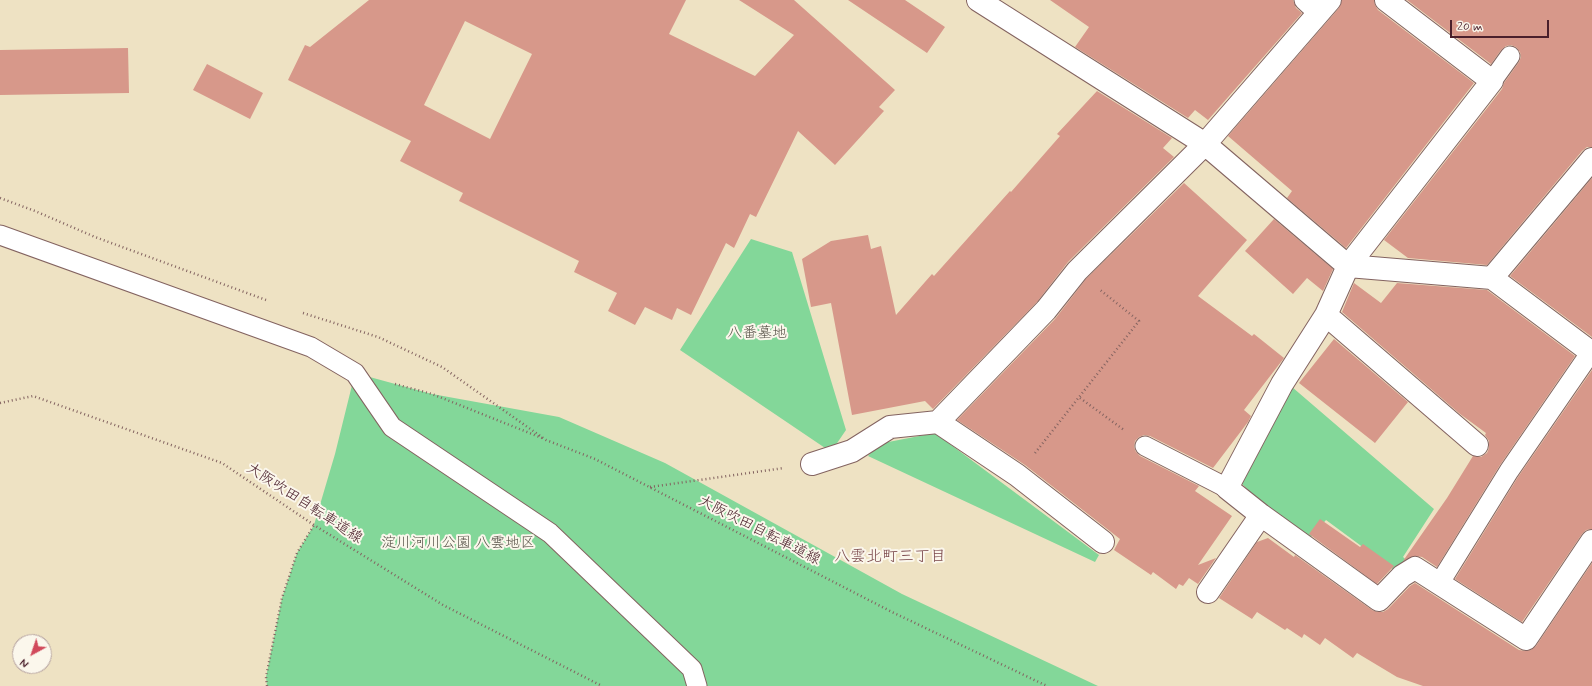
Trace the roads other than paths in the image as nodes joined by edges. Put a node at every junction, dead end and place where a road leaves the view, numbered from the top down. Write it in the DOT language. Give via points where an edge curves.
graph roads {
  1 [pos="978,0"];
  2 [pos="1386,0"];
  3 [pos="1318,4"];
  4 [pos="1510,56"];
  5 [pos="1492,81"];
  6 [pos="1205,144"];
  7 [pos="1592,159"];
  8 [pos="0,235"];
  9 [pos="1348,266"];
  10 [pos="1492,278"];
  11 [pos="1326,315"];
  12 [pos="1591,353"];
  13 [pos="938,422"];
  14 [pos="1477,445"];
  15 [pos="1145,446"];
  16 [pos="812,464"];
  17 [pos="1227,488"];
  18 [pos="1261,515"];
  19 [pos="1592,541"];
  20 [pos="1103,542"];
  21 [pos="1439,584"];
  22 [pos="1208,592"];
  23 [pos="697,686"];
  1 -- 6 [label="street"];
  2 -- 5 [label="street"];
  3 -- 6 [label="street"];
  4 -- 5 [label="lane"];
  5 -- 9 [label="street"];
  6 -- 9 [label="street"];
  6 -- 13 [label="street" via="1077,271 1046,310"];
  7 -- 10 [label="street"];
  8 -- 23 [label="lane" via="311,347 355,373 392,427 550,533 692,669"];
  9 -- 10 [label="street"];
  9 -- 11 [label="street"];
  10 -- 12 [label="street"];
  11 -- 14 [label="street"];
  11 -- 17 [label="street" via="1282,384"];
  12 -- 21 [label="lane" via="1509,471"];
  13 -- 16 [label="street" via="890,427 852,451"];
  13 -- 20 [label="street" via="1017,475"];
  15 -- 17 [label="lane"];
  17 -- 18 [label="street"];
  18 -- 21 [label="street" via="1379,600 1402,576 1415,568"];
  18 -- 22 [label="street"];
  19 -- 21 [label="street" via="1526,639"];
}
